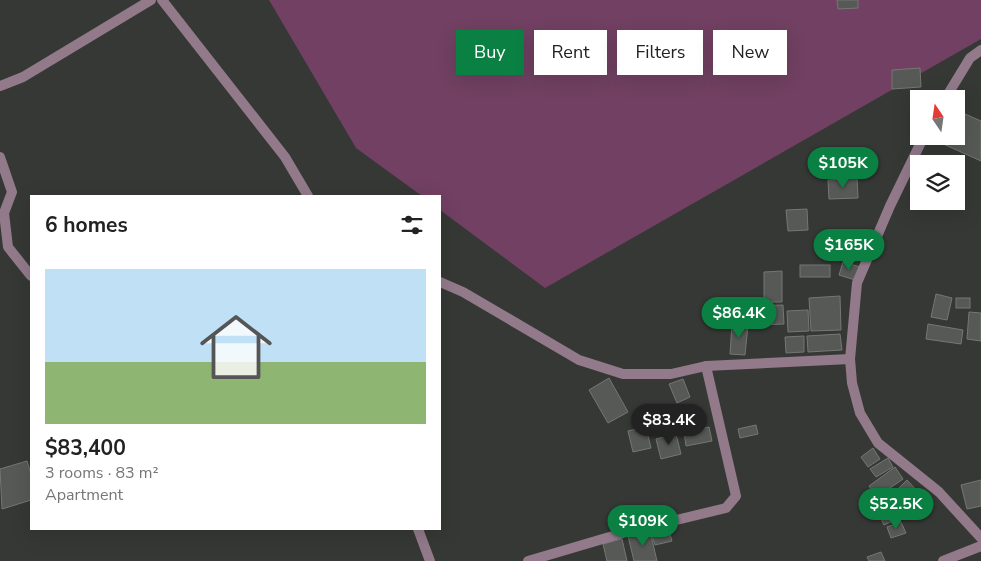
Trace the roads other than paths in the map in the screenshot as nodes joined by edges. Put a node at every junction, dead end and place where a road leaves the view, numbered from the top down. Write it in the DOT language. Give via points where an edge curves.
graph roads {
  1 [pos="151,0"];
  2 [pos="162,0"];
  3 [pos="981,50"];
  4 [pos="0,86"];
  5 [pos="950,90"];
  6 [pos="920,145"];
  7 [pos="0,157"];
  8 [pos="307,195"];
  9 [pos="30,275"];
  10 [pos="441,282"];
  11 [pos="850,359"];
  12 [pos="706,366"];
  13 [pos="418,530"];
  14 [pos="981,538"];
  15 [pos="981,546"];
  16 [pos="430,561"];
  17 [pos="528,561"];
  18 [pos="944,561"];
  1 -- 4 [label="street" via="23,77"];
  2 -- 8 [label="street" via="285,157"];
  3 -- 5 [label="street" via="970,58"];
  6 -- 11 [label="street" via="857,283"];
  7 -- 9 [label="street" via="12,192 4,213 8,247"];
  10 -- 12 [label="street" via="579,360 623,374 671,374"];
  11 -- 12 [label="street"];
  11 -- 14 [label="street" via="852,384 860,413 878,443 939,492"];
  12 -- 17 [label="street" via="736,496 726,508"];
  13 -- 16 [label="street"];
  15 -- 18 [label="street"];
}
